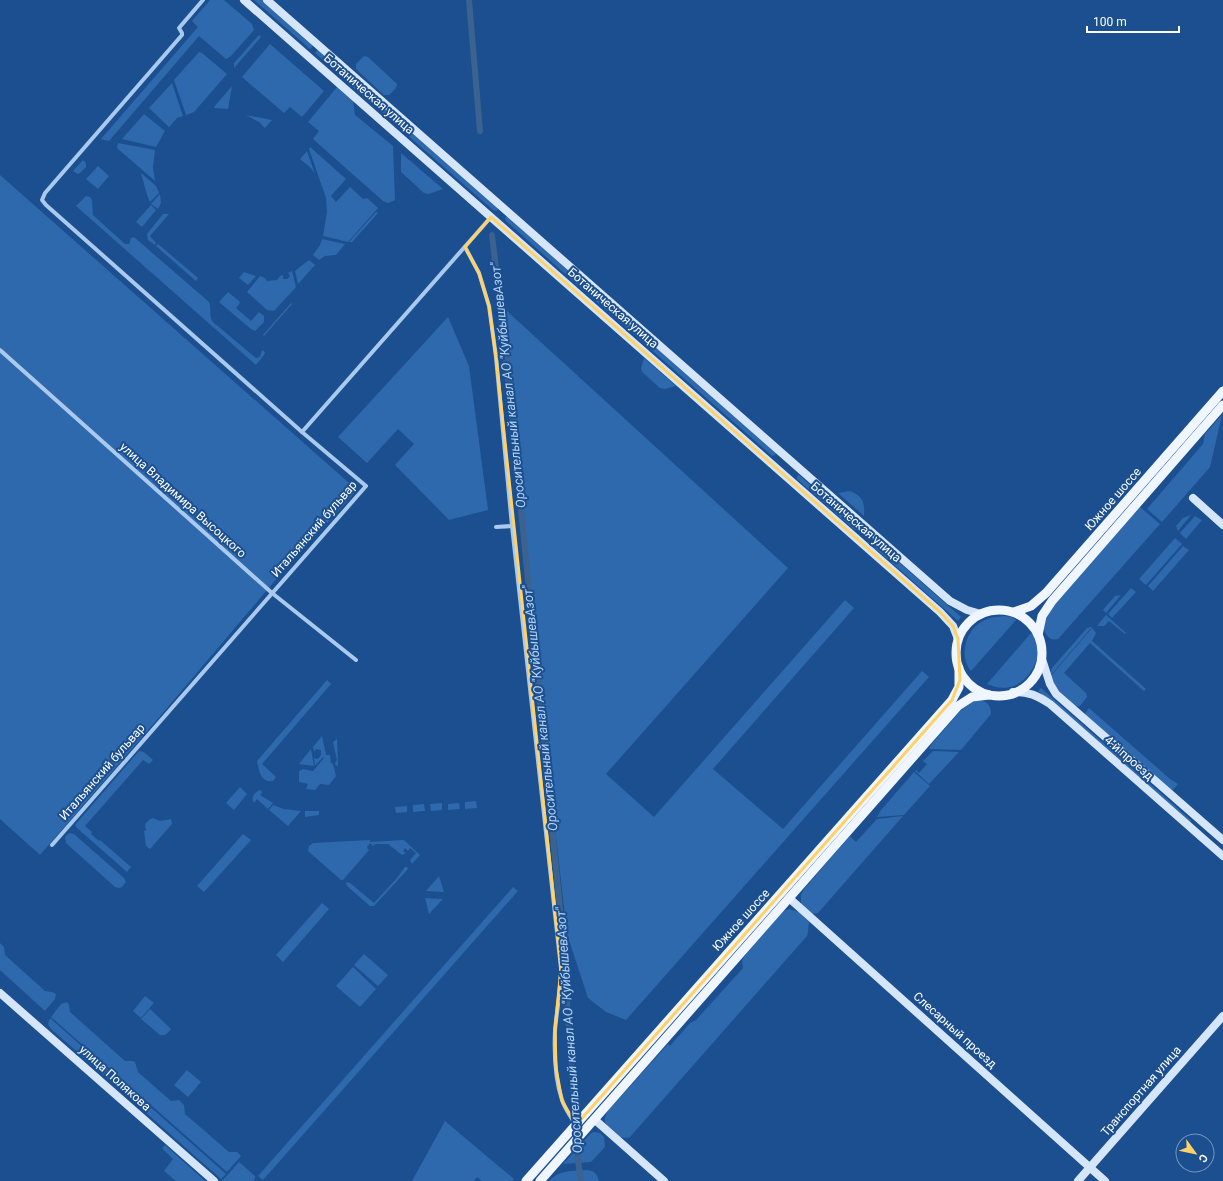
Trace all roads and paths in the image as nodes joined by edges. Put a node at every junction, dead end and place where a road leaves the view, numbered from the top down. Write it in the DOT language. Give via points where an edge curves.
graph roads {
  1 [pos="203,0"];
  2 [pos="244,0"];
  3 [pos="267,0"];
  4 [pos="347,70"];
  5 [pos="337,82"];
  6 [pos="506,210"];
  7 [pos="494,219"];
  8 [pos="465,247"];
  9 [pos="0,350"];
  10 [pos="1223,391"];
  11 [pos="1223,405"];
  12 [pos="302,432"];
  13 [pos="792,462"];
  14 [pos="782,473"];
  15 [pos="1193,498"];
  16 [pos="1223,525"];
  17 [pos="512,526"];
  18 [pos="496,527"];
  19 [pos="869,529"];
  20 [pos="859,540"];
  21 [pos="272,593"];
  22 [pos="1014,612"];
  23 [pos="981,614"];
  24 [pos="1038,635"];
  25 [pos="958,639"];
  26 [pos="1042,659"];
  27 [pos="356,660"];
  28 [pos="960,668"];
  29 [pos="1014,692"];
  30 [pos="989,695"];
  31 [pos="1223,840"];
  32 [pos="52,845"];
  33 [pos="1223,856"];
  34 [pos="789,898"];
  35 [pos="0,993"];
  36 [pos="1223,1016"];
  37 [pos="594,1119"];
  38 [pos="576,1125"];
  39 [pos="1090,1167"];
  40 [pos="214,1181"];
  41 [pos="526,1181"];
  42 [pos="540,1181"];
  43 [pos="664,1181"];
  44 [pos="1078,1181"];
  45 [pos="1105,1181"];
  1 -- 12 [label="street" via="179,28 182,35 45,193 42,200"];
  2 -- 5 [label="main road, Ботаническая улица"];
  3 -- 4 [label="main road, Ботаническая улица"];
  4 -- 5 [label="main road"];
  4 -- 6 [label="main road, Ботаническая улица"];
  5 -- 7 [label="main road, Ботаническая улица"];
  6 -- 7 [label="main road"];
  6 -- 13 [label="main road, Ботаническая улица"];
  7 -- 8 [label="street"];
  7 -- 14 [label="main road, Ботаническая улица"];
  8 -- 12 [label="street"];
  8 -- 17 [label="street" via="479,273 489,306"];
  9 -- 21 [label="street, улица Владимира Высоцкого"];
  10 -- 22 [label="main road, Южное шоссе" via="1046,594 1031,606"];
  11 -- 24 [label="main road, Южное шоссе" via="1052,601 1042,616"];
  12 -- 21 [label="street, Итальянский бульвар" via="366,486"];
  13 -- 14 [label="main road"];
  13 -- 19 [label="main road, Ботаническая улица"];
  14 -- 20 [label="main road, Ботаническая улица"];
  15 -- 16 [label="main road"];
  17 -- 18 [label="street"];
  17 -- 38 [label="street" via="561,968 555,1030 556,1068 562,1101"];
  19 -- 20 [label="main road"];
  19 -- 23 [label="main road, Ботаническая улица" via="950,601"];
  20 -- 25 [label="main road, Ботаническая улица" via="940,612 953,626"];
  21 -- 27 [label="street, улица Владимира Высоцкого"];
  21 -- 32 [label="street, Итальянский бульвар"];
  22 -- 23 [label="main road" via="997,610"];
  22 -- 24 [label="main road" via="1025,619"];
  23 -- 25 [label="main road" via="968,624"];
  24 -- 26 [label="main road" via="1042,646"];
  25 -- 28 [label="main road" via="957,654"];
  26 -- 29 [label="main road" via="1036,674"];
  26 -- 31 [label="main road, 4-й проезд" via="1056,694"];
  28 -- 30 [label="main road" via="971,685"];
  28 -- 38 [label="main road, Южное шоссе" via="959,687 952,700"];
  29 -- 30 [label="main road" via="1007,695"];
  29 -- 33 [label="main road, 4-й проезд" via="1034,694 1050,704"];
  30 -- 34 [label="main road, Южное шоссе" via="972,697 958,706"];
  34 -- 37 [label="main road, Южное шоссе"];
  34 -- 39 [label="main road, Слесарный проезд"];
  35 -- 40 [label="main road, улица Полякова"];
  36 -- 39 [label="main road, Транспортная улица"];
  37 -- 42 [label="main road, Южное шоссе"];
  37 -- 43 [label="main road"];
  38 -- 41 [label="main road, Южное шоссе"];
  39 -- 44 [label="main road, Транспортная улица"];
  39 -- 45 [label="main road, Слесарный проезд"];
}
